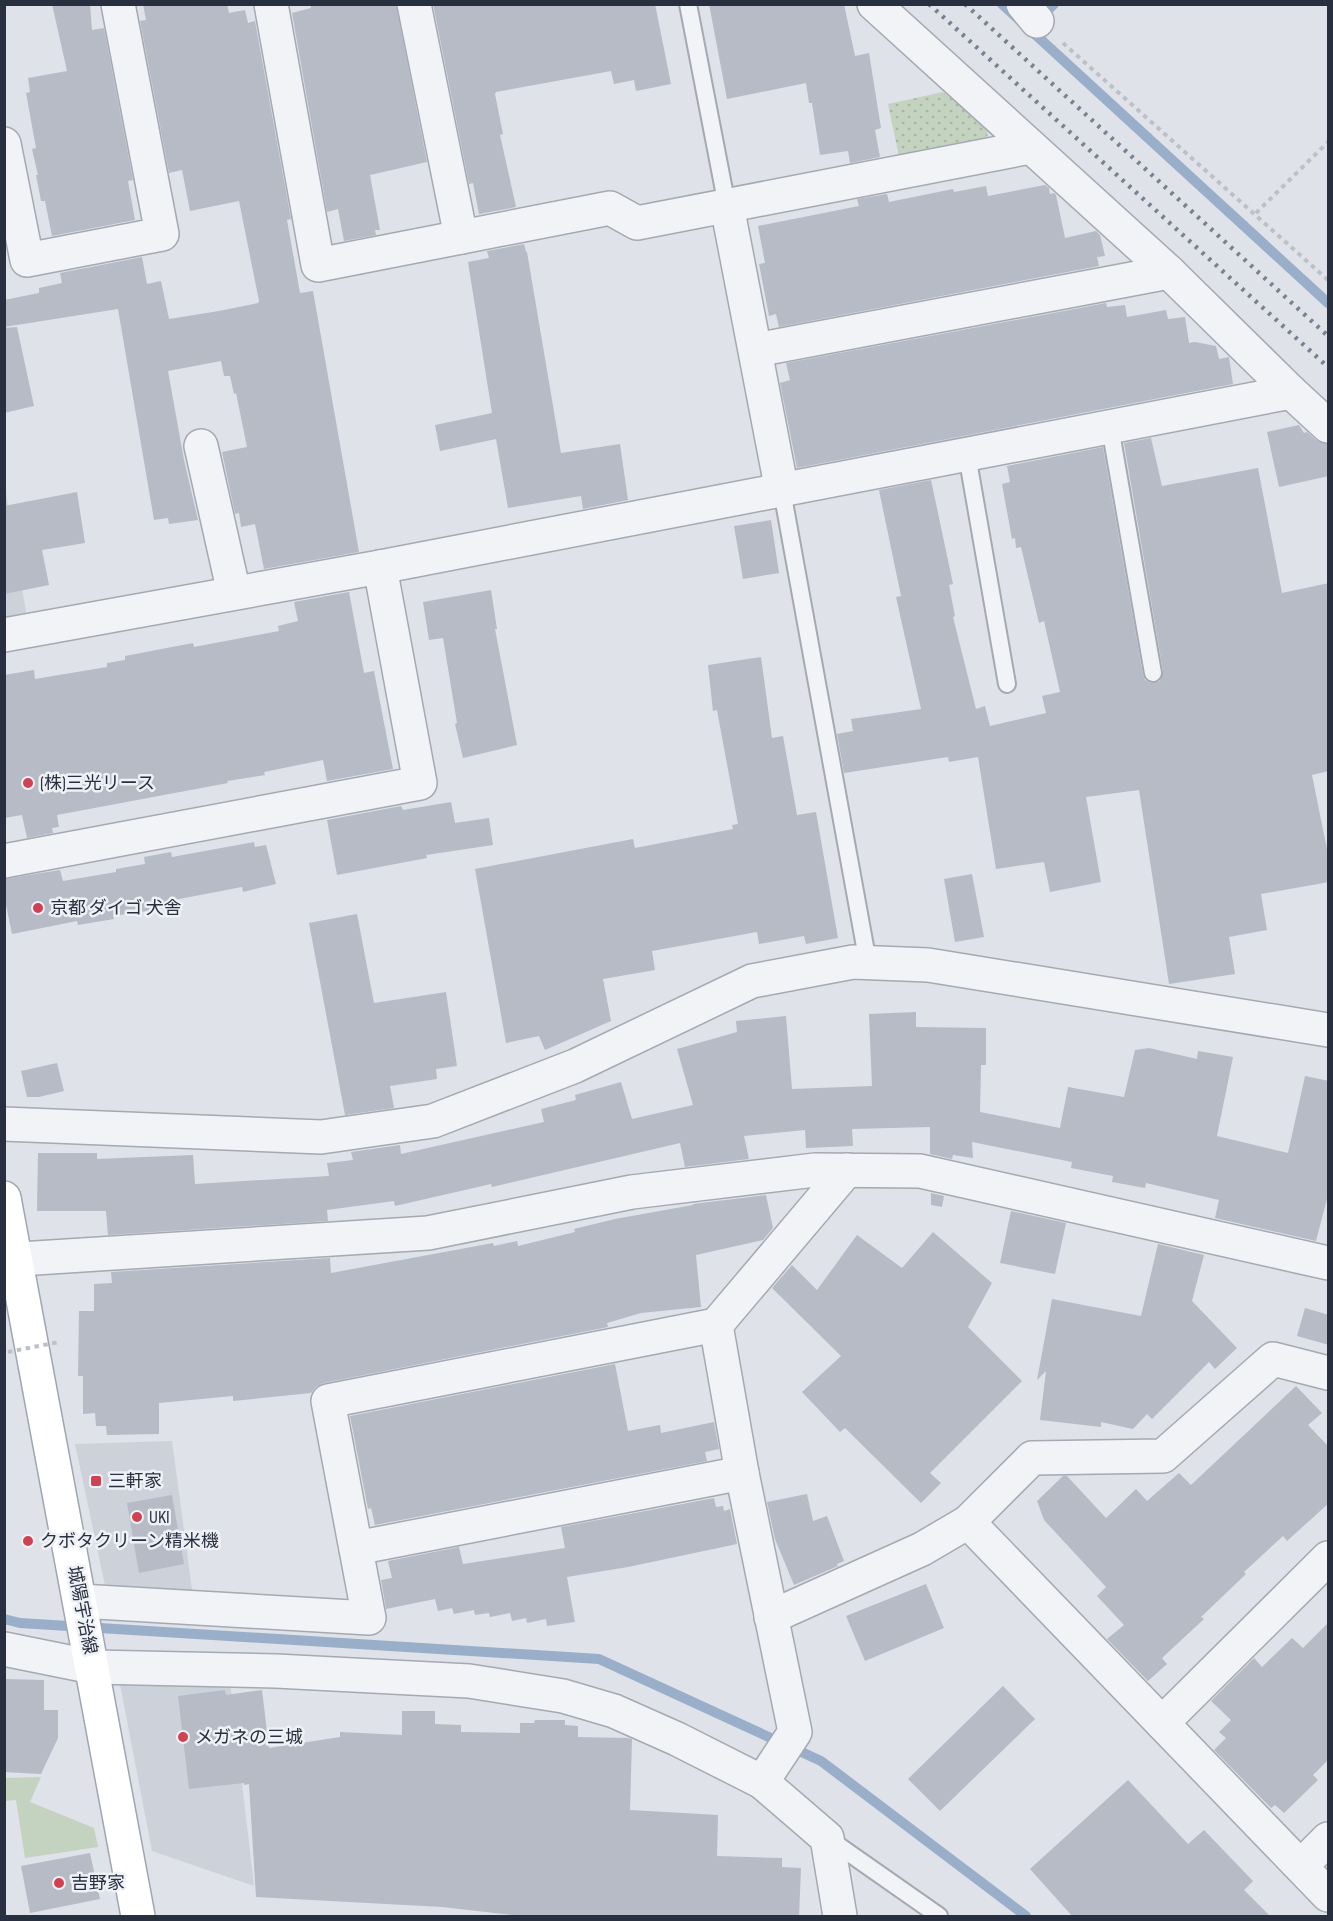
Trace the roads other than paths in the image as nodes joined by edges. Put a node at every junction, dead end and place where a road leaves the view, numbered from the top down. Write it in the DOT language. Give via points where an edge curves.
graph roads {
  1 [pos="118,4"];
  2 [pos="271,4"];
  3 [pos="414,4"];
  4 [pos="688,4"];
  5 [pos="874,4"];
  6 [pos="4,144"];
  7 [pos="1030,147"];
  8 [pos="727,206"];
  9 [pos="461,237"];
  10 [pos="1169,272"];
  11 [pos="756,350"];
  12 [pos="1291,392"];
  13 [pos="1329,426"];
  14 [pos="1110,427"];
  15 [pos="201,446"];
  16 [pos="967,455"];
  17 [pos="782,491"];
  18 [pos="380,567"];
  19 [pos="234,593"];
  20 [pos="4,635"];
  21 [pos="1153,673"];
  22 [pos="1007,684"];
  23 [pos="4,861"];
  24 [pos="868,963"];
  25 [pos="1329,1030"];
  26 [pos="4,1124"];
  27 [pos="847,1170"];
  28 [pos="4,1197"];
  29 [pos="10,1260"];
  30 [pos="1329,1263"];
  31 [pos="716,1324"];
  32 [pos="1329,1373"];
  33 [pos="742,1473"];
  34 [pos="968,1522"];
  35 [pos="356,1548"];
  36 [pos="1329,1558"];
  37 [pos="81,1607"];
  38 [pos="771,1617"];
  39 [pos="4,1649"];
  40 [pos="91,1658"];
  41 [pos="1162,1723"];
  42 [pos="766,1777"];
  43 [pos="827,1838"];
  44 [pos="1329,1839"];
  45 [pos="1301,1866"];
  46 [pos="1329,1895"];
  47 [pos="138,1917"];
  48 [pos="840,1917"];
  49 [pos="939,1917"];
  1 -- 6 [label="street" via="162,234 27,260"];
  2 -- 9 [label="street" via="318,265"];
  3 -- 9 [label="street"];
  4 -- 8 [label="lane"];
  5 -- 7 [label="street"];
  7 -- 8 [label="street"];
  7 -- 10 [label="street"];
  8 -- 9 [label="street" via="637,223 610,208"];
  8 -- 11 [label="street"];
  10 -- 11 [label="street"];
  10 -- 12 [label="street"];
  11 -- 17 [label="street"];
  12 -- 13 [label="street"];
  12 -- 14 [label="street"];
  14 -- 16 [label="street"];
  14 -- 21 [label="lane"];
  15 -- 19 [label="street"];
  16 -- 17 [label="street"];
  16 -- 22 [label="lane"];
  17 -- 18 [label="street"];
  17 -- 24 [label="lane"];
  18 -- 19 [label="street"];
  18 -- 23 [label="street" via="420,783"];
  19 -- 20 [label="street"];
  24 -- 25 [label="street" via="928,965"];
  24 -- 26 [label="street" via="853,962 752,981 575,1066 433,1121 321,1137"];
  27 -- 29 [label="street" via="815,1170 632,1192 428,1233"];
  27 -- 30 [label="street" via="920,1171"];
  27 -- 31 [label="street"];
  28 -- 29 [label="main road, 城陽宇治線"];
  29 -- 37 [label="main road, 城陽宇治線"];
  31 -- 33 [label="street"];
  31 -- 35 [label="street" via="328,1401"];
  32 -- 34 [label="street" via="1273,1359 1163,1456 1032,1458"];
  33 -- 35 [label="street"];
  33 -- 38 [label="street"];
  34 -- 38 [label="street" via="922,1549"];
  34 -- 41 [label="street"];
  35 -- 37 [label="street" via="369,1618"];
  36 -- 41 [label="street"];
  37 -- 40 [label="main road, 城陽宇治線"];
  38 -- 42 [label="street" via="795,1732"];
  39 -- 40 [label="street"];
  40 -- 42 [label="street" via="469,1681 563,1696 625,1716"];
  40 -- 47 [label="main road, 城陽宇治線"];
  41 -- 45 [label="street"];
  42 -- 43 [label="street"];
  43 -- 48 [label="street"];
  43 -- 49 [label="lane"];
  44 -- 45 [label="street"];
  45 -- 46 [label="street"];
}
